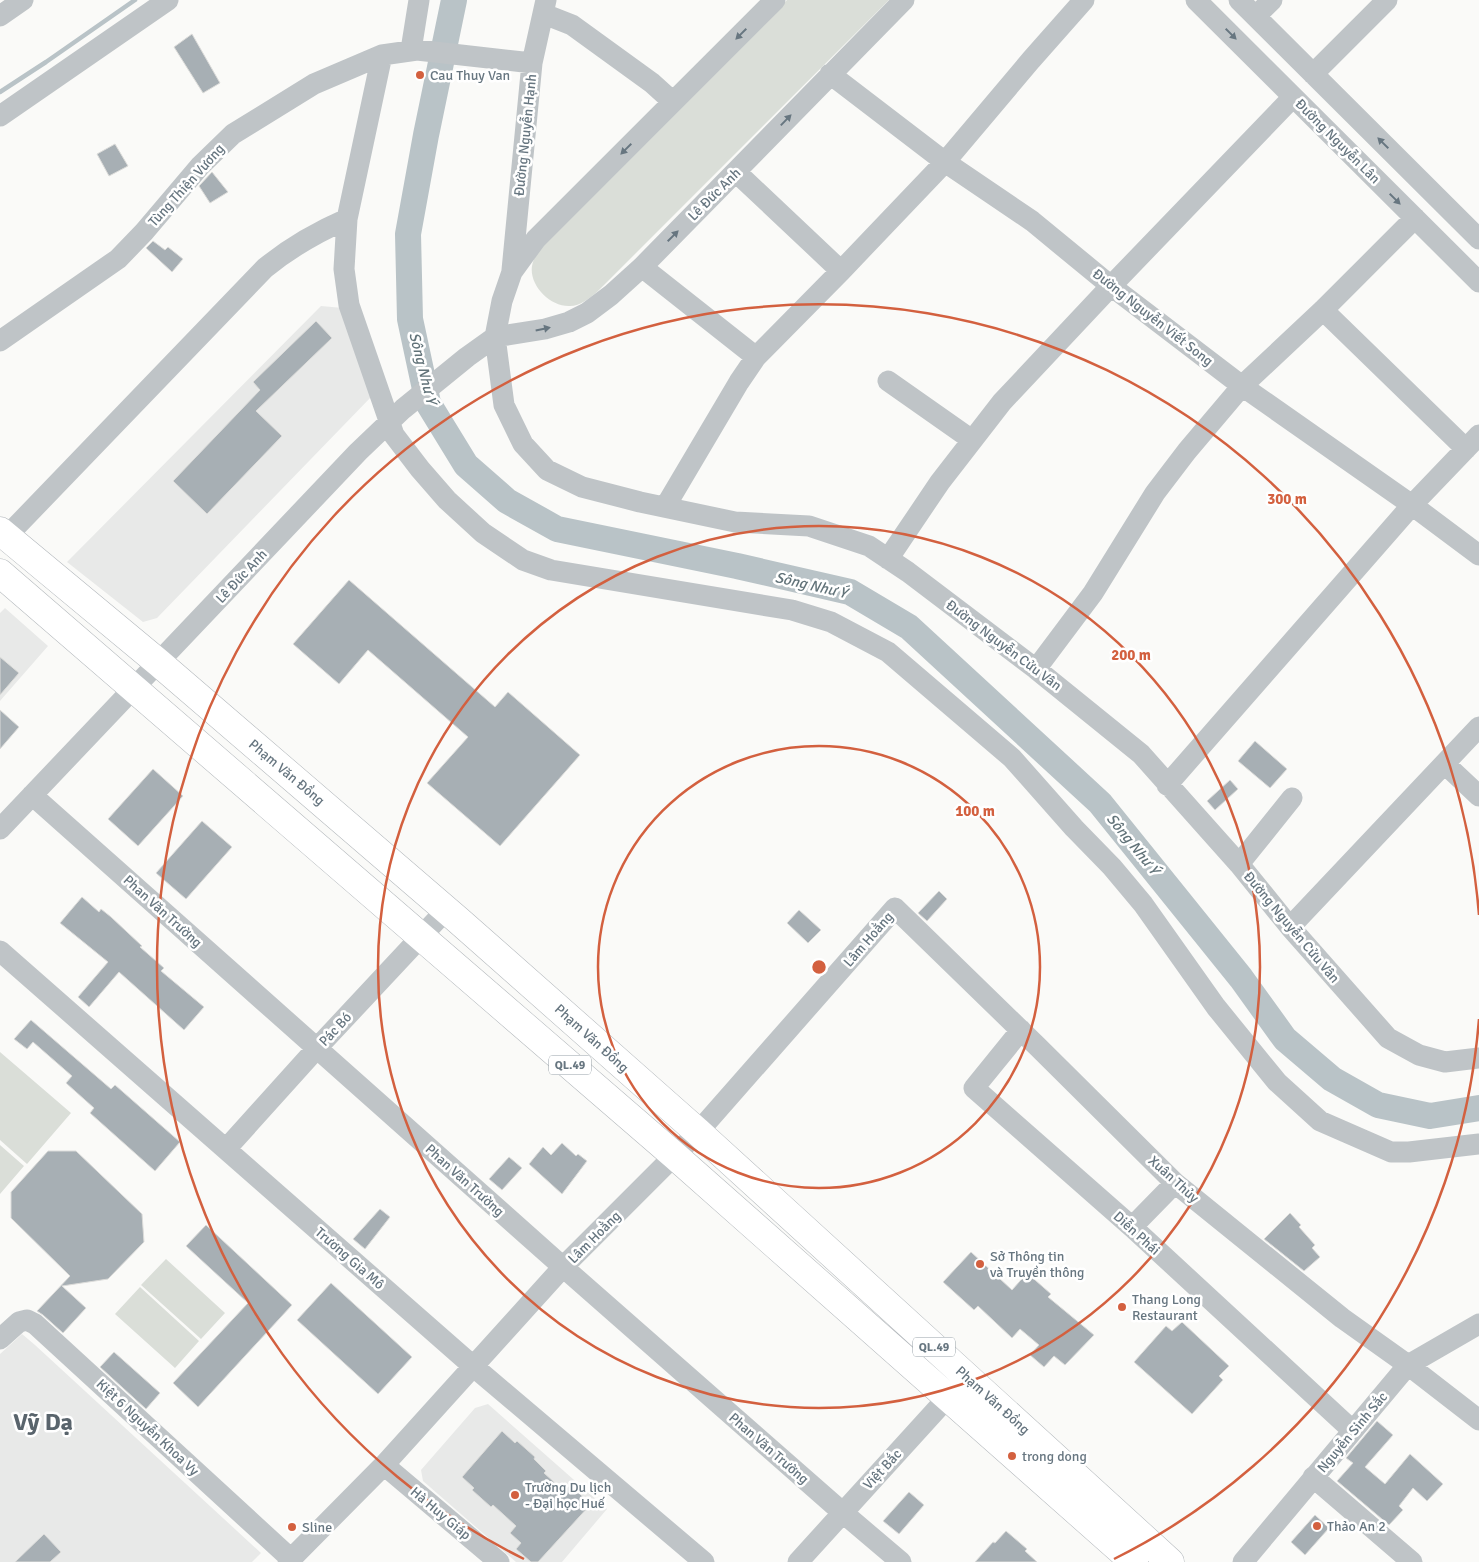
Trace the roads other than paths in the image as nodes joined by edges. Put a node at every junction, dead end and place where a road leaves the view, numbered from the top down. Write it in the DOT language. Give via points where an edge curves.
graph roads {
  1 [pos="23,0"];
  2 [pos="168,0"];
  3 [pos="419,0"];
  4 [pos="904,0"];
  5 [pos="1084,0"];
  6 [pos="1196,0"];
  7 [pos="1239,0"];
  8 [pos="1272,0"];
  9 [pos="1387,0"];
  10 [pos="768,2"];
  11 [pos="545,7"];
  12 [pos="0,16"];
  13 [pos="1256,16"];
  14 [pos="414,50"];
  15 [pos="382,55"];
  16 [pos="532,63"];
  17 [pos="830,74"];
  18 [pos="1313,74"];
  19 [pos="1293,97"];
  20 [pos="673,102"];
  21 [pos="0,116"];
  22 [pos="945,162"];
  23 [pos="736,172"];
  24 [pos="1415,218"];
  25 [pos="347,219"];
  26 [pos="1479,239"];
  27 [pos="642,267"];
  28 [pos="841,271"];
  29 [pos="512,272"];
  30 [pos="1479,282"];
  31 [pos="1111,286"];
  32 [pos="1322,310"];
  33 [pos="495,337"];
  34 [pos="0,341"];
  35 [pos="756,357"];
  36 [pos="888,381"];
  37 [pos="1242,386"];
  38 [pos="395,415"];
  39 [pos="972,440"];
  40 [pos="1473,442"];
  41 [pos="1412,505"];
  42 [pos="665,507"];
  43 [pos="3,534"];
  44 [pos="1479,555"];
  45 [pos="888,559"];
  46 [pos="0,573"];
  47 [pos="159,663"];
  48 [pos="1036,668"];
  49 [pos="133,688"];
  50 [pos="1479,727"];
  51 [pos="1445,764"];
  52 [pos="1167,785"];
  53 [pos="32,795"];
  54 [pos="1479,796"];
  55 [pos="1292,798"];
  56 [pos="0,829"];
  57 [pos="1239,864"];
  58 [pos="895,908"];
  59 [pos="446,910"];
  60 [pos="1290,928"];
  61 [pos="422,936"];
  62 [pos="0,951"];
  63 [pos="1021,1030"];
  64 [pos="317,1048"];
  65 [pos="1479,1058"];
  66 [pos="698,1132"];
  67 [pos="1479,1144"];
  68 [pos="226,1149"];
  69 [pos="675,1156"];
  70 [pos="1175,1183"];
  71 [pos="1132,1227"];
  72 [pos="563,1267"];
  73 [pos="1479,1324"];
  74 [pos="0,1339"];
  75 [pos="1408,1365"];
  76 [pos="474,1367"];
  77 [pos="970,1379"];
  78 [pos="948,1397"];
  79 [pos="1479,1420"];
  80 [pos="1353,1431"];
  81 [pos="384,1465"];
  82 [pos="1313,1477"];
  83 [pos="842,1512"];
  84 [pos="290,1561"];
  85 [pos="498,1562"];
  86 [pos="704,1562"];
  87 [pos="798,1562"];
  88 [pos="901,1562"];
  89 [pos="1134,1562"];
  90 [pos="1170,1562"];
  91 [pos="1243,1562"];
  92 [pos="1412,1562"];
  1 -- 12 [label="street"];
  2 -- 21 [label="street"];
  3 -- 14 [label="street"];
  4 -- 17 [label="street, Lê Đức Anh"];
  5 -- 22 [label="street"];
  6 -- 19 [label="street, Đường Nguyễn Lân, one-way"];
  7 -- 13 [label="street"];
  8 -- 13 [label="street"];
  9 -- 18 [label="street"];
  10 -- 20 [label="street, one-way"];
  11 -- 16 [label="street, Đường Nguyễn Hạnh"];
  11 -- 20 [label="street" via="652,83"];
  13 -- 18 [label="street"];
  14 -- 15 [label="street, Tùng Thiện Vương"];
  14 -- 16 [label="street, Tùng Thiện Vương"];
  15 -- 25 [label="street"];
  15 -- 34 [label="street, Tùng Thiện Vương" via="314,84 233,134 200,166 118,259"];
  16 -- 29 [label="street, Đường Nguyễn Hạnh"];
  17 -- 22 [label="street, Đường Nguyễn Viết Song"];
  23 -- 17 [label="street, Lê Đức Anh, one-way"];
  26 -- 18 [label="street, one-way"];
  19 -- 24 [label="street, Đường Nguyễn Lân, one-way"];
  19 -- 31 [label="street"];
  20 -- 29 [label="street, one-way" via="536,239"];
  22 -- 28 [label="street"];
  22 -- 31 [label="street, Đường Nguyễn Viết Song" via="1032,221"];
  27 -- 23 [label="street, Lê Đức Anh, one-way"];
  23 -- 28 [label="street"];
  24 -- 30 [label="street, Đường Nguyễn Lân"];
  24 -- 32 [label="street"];
  25 -- 38 [label="street" via="344,269 349,305"];
  25 -- 43 [label="street" via="320,230 265,268"];
  33 -- 27 [label="street, Lê Đức Anh, one-way" via="569,322 611,295"];
  27 -- 35 [label="street"];
  28 -- 35 [label="street"];
  29 -- 33 [label="street"];
  31 -- 37 [label="street, Đường Nguyễn Viết Song"];
  31 -- 39 [label="street" via="1002,402"];
  32 -- 37 [label="street"];
  32 -- 40 [label="street"];
  33 -- 38 [label="street, Lê Đức Anh"];
  33 -- 42 [label="street, Đường Nguyễn Cửu Vân" via="504,405 523,444 546,470 582,487"];
  35 -- 42 [label="street"];
  36 -- 39 [label="street"];
  37 -- 41 [label="street, Đường Nguyễn Viết Song"];
  37 -- 48 [label="street" via="1155,493 1093,594"];
  38 -- 47 [label="street, Lê Đức Anh"];
  38 -- 67 [label="street" via="394,435 447,500 483,533 523,560 572,575 792,610 831,622 888,652 1012,758 1143,904 1216,1007 1277,1082 1320,1121 1391,1152"];
  39 -- 45 [label="street"];
  40 -- 41 [label="street"];
  41 -- 44 [label="street, Đường Nguyễn Viết Song"];
  41 -- 52 [label="street"];
  42 -- 45 [label="street, Đường Nguyễn Cửu Vân" via="735,522 809,526 869,546"];
  43 -- 47 [label="main road, Phạm Văn Đồng / QL.49"];
  45 -- 48 [label="street, Đường Nguyễn Cửu Vân"];
  46 -- 49 [label="main road, Phạm Văn Đồng / QL.49"];
  47 -- 49 [label="street, Lê Đức Anh"];
  47 -- 59 [label="main road, Phạm Văn Đồng / QL.49"];
  48 -- 52 [label="street, Đường Nguyễn Cửu Vân" via="1140,754"];
  49 -- 53 [label="street, Lê Đức Anh"];
  49 -- 61 [label="main road, Phạm Văn Đồng / QL.49"];
  50 -- 51 [label="street"];
  51 -- 54 [label="street"];
  51 -- 60 [label="street"];
  52 -- 57 [label="street, Đường Nguyễn Cửu Vân"];
  53 -- 56 [label="street, Lê Đức Anh"];
  53 -- 64 [label="street, Phan Văn Trường"];
  55 -- 57 [label="street"];
  57 -- 60 [label="street, Đường Nguyễn Cửu Vân"];
  58 -- 63 [label="street, Xuân Thủy"];
  58 -- 66 [label="street, Lâm Hoằng"];
  59 -- 61 [label="street, Pác Bó"];
  59 -- 66 [label="main road, Phạm Văn Đồng / QL.49"];
  60 -- 65 [label="street, Đường Nguyễn Cửu Vân" via="1388,1038 1419,1055 1445,1062"];
  61 -- 64 [label="street, Pác Bó"];
  61 -- 69 [label="main road, Phạm Văn Đồng / QL.49"];
  62 -- 68 [label="street, Trương Gia Mô"];
  63 -- 70 [label="street, Xuân Thủy"];
  63 -- 71 [label="street, Diễn Phái" via="974,1088"];
  64 -- 68 [label="street, Pác Bó"];
  64 -- 72 [label="street, Phan Văn Trường"];
  66 -- 69 [label="street, Lâm Hoằng"];
  66 -- 77 [label="main road, Phạm Văn Đồng / QL.49"];
  68 -- 76 [label="street, Trương Gia Mô"];
  69 -- 72 [label="street, Lâm Hoằng"];
  69 -- 78 [label="main road, Phạm Văn Đồng / QL.49"];
  70 -- 71 [label="street"];
  70 -- 75 [label="street, Xuân Thủy" via="1342,1318"];
  71 -- 80 [label="street, Diễn Phái"];
  72 -- 76 [label="street, Lâm Hoằng"];
  72 -- 83 [label="street, Phan Văn Trường"];
  73 -- 75 [label="street, Nguyễn Sinh Sắc"];
  74 -- 84 [label="street, Kiệt 6 Nguyễn Khoa Vy" via="19,1322 27,1320 35,1324"];
  75 -- 79 [label="street, Xuân Thủy"];
  75 -- 80 [label="street, Nguyễn Sinh Sắc"];
  76 -- 81 [label="street, Lâm Hoằng"];
  76 -- 86 [label="street, Trương Gia Mô"];
  77 -- 78 [label="street, Việt Bắc"];
  77 -- 90 [label="main road, Phạm Văn Đồng / QL.49"];
  78 -- 83 [label="street, Việt Bắc"];
  78 -- 89 [label="main road, Phạm Văn Đồng / QL.49"];
  80 -- 82 [label="street, Nguyễn Sinh Sắc"];
  81 -- 84 [label="street, Lâm Hoằng"];
  81 -- 85 [label="street, Hà Huy Giáp"];
  82 -- 91 [label="street, Nguyễn Sinh Sắc"];
  82 -- 92 [label="street"];
  83 -- 87 [label="street, Việt Bắc"];
  83 -- 88 [label="street, Phan Văn Trường"];
}
